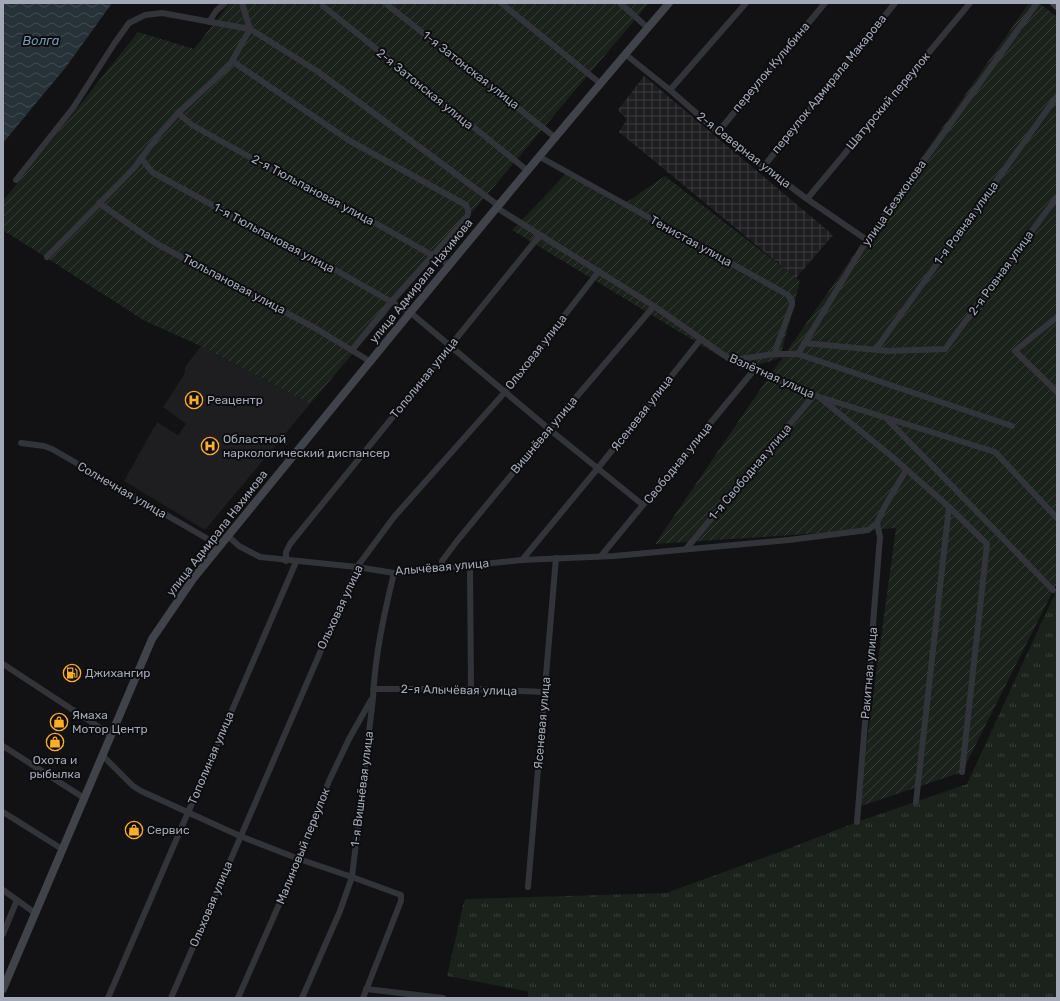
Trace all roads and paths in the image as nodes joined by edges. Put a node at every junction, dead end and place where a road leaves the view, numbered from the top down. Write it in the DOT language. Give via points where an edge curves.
graph roads {
  1 [pos="224,3"];
  2 [pos="242,3"];
  3 [pos="385,3"];
  4 [pos="500,3"];
  5 [pos="620,3"];
  6 [pos="669,3"];
  7 [pos="746,3"];
  8 [pos="825,3"];
  9 [pos="895,3"];
  10 [pos="970,3"];
  11 [pos="1037,3"];
  12 [pos="1054,3"];
  13 [pos="323,6"];
  14 [pos="1057,6"];
  15 [pos="209,22"];
  16 [pos="648,28"];
  17 [pos="250,29"];
  18 [pos="625,54"];
  19 [pos="232,61"];
  20 [pos="601,84"];
  21 [pos="670,90"];
  22 [pos="1057,96"];
  23 [pos="178,113"];
  24 [pos="718,132"];
  25 [pos="556,138"];
  26 [pos="540,157"];
  27 [pos="141,158"];
  28 [pos="764,166"];
  29 [pos="528,171"];
  30 [pos="16,180"];
  31 [pos="1057,197"];
  32 [pos="807,199"];
  33 [pos="99,203"];
  34 [pos="498,207"];
  35 [pos="540,235"];
  36 [pos="867,240"];
  37 [pos="433,256"];
  38 [pos="47,257"];
  39 [pos="450,265"];
  40 [pos="599,271"];
  41 [pos="391,302"];
  42 [pos="654,306"];
  43 [pos="411,313"];
  44 [pos="1057,317"];
  45 [pos="701,339"];
  46 [pos="804,343"];
  47 [pos="450,346"];
  48 [pos="352,350"];
  49 [pos="876,350"];
  50 [pos="774,354"];
  51 [pos="798,354"];
  52 [pos="732,360"];
  53 [pos="371,362"];
  54 [pos="754,370"];
  55 [pos="506,392"];
  56 [pos="1057,392"];
  57 [pos="817,396"];
  58 [pos="886,418"];
  59 [pos="1012,426"];
  60 [pos="549,429"];
  61 [pos="21,443"];
  62 [pos="598,468"];
  63 [pos="906,470"];
  64 [pos="643,505"];
  65 [pos="949,507"];
  66 [pos="1057,518"];
  67 [pos="877,523"];
  68 [pos="228,536"];
  69 [pos="220,546"];
  70 [pos="686,549"];
  71 [pos="601,556"];
  72 [pos="556,558"];
  73 [pos="286,560"];
  74 [pos="522,560"];
  75 [pos="296,562"];
  76 [pos="470,565"];
  77 [pos="357,568"];
  78 [pos="442,568"];
  79 [pos="394,573"];
  80 [pos="1053,590"];
  81 [pos="3,664"];
  82 [pos="373,689"];
  83 [pos="471,689"];
  84 [pos="545,692"];
  85 [pos="373,698"];
  86 [pos="111,735"];
  87 [pos="3,746"];
  88 [pos="102,755"];
  89 [pos="962,772"];
  90 [pos="84,798"];
  91 [pos="916,802"];
  92 [pos="3,812"];
  93 [pos="188,812"];
  94 [pos="856,822"];
  95 [pos="240,836"];
  96 [pos="62,849"];
  97 [pos="299,859"];
  98 [pos="352,876"];
  99 [pos="528,887"];
  100 [pos="3,890"];
  101 [pos="17,900"];
  102 [pos="35,913"];
  103 [pos="3,934"];
  104 [pos="3,989"];
  105 [pos="366,989"];
  106 [pos="108,998"];
  107 [pos="171,998"];
  108 [pos="238,998"];
  109 [pos="302,998"];
  110 [pos="363,998"];
  111 [pos="443,998"];
  1 -- 15 [label="street"];
  2 -- 17 [label="street"];
  3 -- 25 [label="street, 1-я Затонская улица"];
  4 -- 20 [label="street"];
  5 -- 16 [label="street"];
  6 -- 16 [label="main road, улица Адмирала Нахимова"];
  7 -- 21 [label="street"];
  8 -- 24 [label="street, переулок Кулибина"];
  9 -- 28 [label="street, переулок Адмирала Макарова"];
  10 -- 32 [label="street, Шатурский переулок"];
  11 -- 36 [label="street, улица Безжонова"];
  12 -- 14 [label="main road"];
  13 -- 29 [label="street, 2-я Затонская улица"];
  15 -- 17 [label="street"];
  15 -- 30 [label="street" via="154,13 129,23 73,108"];
  16 -- 18 [label="main road, улица Адмирала Нахимова"];
  17 -- 19 [label="street"];
  17 -- 34 [label="street, Взлётная улица" via="317,71"];
  18 -- 20 [label="main road, улица Адмирала Нахимова"];
  18 -- 21 [label="street, 2-я Северная улица"];
  19 -- 23 [label="street"];
  19 -- 37 [label="street" via="350,141 466,205 469,213 467,217"];
  20 -- 25 [label="main road, улица Адмирала Нахимова"];
  21 -- 24 [label="street, 2-я Северная улица"];
  22 -- 49 [label="street, 1-я Ровная улица"];
  23 -- 27 [label="street"];
  23 -- 37 [label="street, 2-я Тюльпановая улица" via="199,129"];
  24 -- 28 [label="street, 2-я Северная улица"];
  25 -- 26 [label="main road, улица Адмирала Нахимова"];
  26 -- 29 [label="main road, улица Адмирала Нахимова"];
  26 -- 50 [label="street, Тенистая улица" via="788,295 792,305"];
  27 -- 33 [label="street"];
  27 -- 41 [label="street, 1-я Тюльпановая улица" via="152,172"];
  28 -- 32 [label="street, 2-я Северная улица"];
  29 -- 34 [label="main road, улица Адмирала Нахимова"];
  31 -- 49 [label="street, 2-я Ровная улица" via="945,349"];
  32 -- 36 [label="street, 2-я Северная улица"];
  33 -- 38 [label="street"];
  33 -- 48 [label="street, Тюльпановая улица" via="157,244"];
  34 -- 35 [label="street, Взлётная улица"];
  34 -- 39 [label="main road, улица Адмирала Нахимова"];
  35 -- 40 [label="street, Взлётная улица"];
  35 -- 47 [label="street, Тополиная улица"];
  36 -- 46 [label="street, улица Безжонова"];
  37 -- 39 [label="street, 2-я Тюльпановая улица"];
  37 -- 41 [label="street"];
  39 -- 43 [label="main road, улица Адмирала Нахимова"];
  40 -- 42 [label="street, Взлётная улица"];
  40 -- 55 [label="street, Ольховая улица"];
  41 -- 43 [label="street, 1-я Тюльпановая улица"];
  41 -- 48 [label="street"];
  42 -- 45 [label="street, Взлётная улица"];
  42 -- 60 [label="street, Вишнёвая улица"];
  43 -- 47 [label="street, 1-я Тюльпановая улица"];
  43 -- 53 [label="main road, улица Адмирала Нахимова"];
  44 -- 56 [label="street" via="1015,351"];
  45 -- 52 [label="street, Взлётная улица"];
  45 -- 62 [label="street, Ясеневая улица"];
  46 -- 49 [label="street"];
  46 -- 51 [label="street, улица Безжонова"];
  47 -- 55 [label="street, 1-я Тюльпановая улица"];
  47 -- 73 [label="street, Тополиная улица" via="290,544"];
  48 -- 53 [label="street, Тюльпановая улица"];
  50 -- 51 [label="street"];
  50 -- 52 [label="street"];
  51 -- 59 [label="street"];
  52 -- 54 [label="street, Взлётная улица"];
  53 -- 68 [label="main road, улица Адмирала Нахимова"];
  54 -- 57 [label="street, Взлётная улица"];
  54 -- 64 [label="street, Свободная улица"];
  55 -- 60 [label="street, 1-я Тюльпановая улица"];
  55 -- 77 [label="street, Ольховая улица" via="394,518"];
  57 -- 58 [label="street"];
  57 -- 63 [label="street, Взлётная улица"];
  57 -- 70 [label="street, 1-я Свободная улица"];
  58 -- 66 [label="street" via="994,452"];
  58 -- 80 [label="street"];
  60 -- 62 [label="street, 1-я Тюльпановая улица"];
  60 -- 78 [label="street, Вишнёвая улица" via="456,541 442,561"];
  61 -- 69 [label="street, Солнечная улица" via="52,449"];
  62 -- 64 [label="street, 1-я Тюльпановая улица"];
  62 -- 74 [label="street, Ясеневая улица"];
  63 -- 65 [label="street, Взлётная улица"];
  63 -- 67 [label="street"];
  64 -- 71 [label="street, Свободная улица"];
  65 -- 89 [label="street, Взлётная улица" via="987,544"];
  65 -- 91 [label="street"];
  67 -- 70 [label="street, Алычёвая улица" via="865,531"];
  67 -- 94 [label="street, Ракитная улица" via="880,537"];
  68 -- 69 [label="main road, улица Адмирала Нахимова"];
  68 -- 73 [label="street, Алычёвая улица" via="239,546 260,557"];
  69 -- 86 [label="main road, улица Адмирала Нахимова" via="192,579 152,639"];
  70 -- 71 [label="street, Алычёвая улица"];
  71 -- 72 [label="street, Алычёвая улица"];
  72 -- 74 [label="street, Алычёвая улица"];
  72 -- 84 [label="street, Ясеневая улица"];
  73 -- 75 [label="street, Алычёвая улица"];
  74 -- 76 [label="street, Алычёвая улица"];
  75 -- 77 [label="street, Алычёвая улица"];
  75 -- 93 [label="street, Тополиная улица"];
  76 -- 78 [label="street, Алычёвая улица"];
  76 -- 83 [label="street"];
  77 -- 79 [label="street, Алычёвая улица"];
  77 -- 95 [label="street, Ольховая улица"];
  78 -- 79 [label="street, Алычёвая улица"];
  79 -- 82 [label="street, 1-я Вишнёвая улица" via="382,620"];
  81 -- 86 [label="street"];
  82 -- 83 [label="street, 2-я Алычёвая улица"];
  82 -- 85 [label="street, 1-я Вишнёвая улица"];
  83 -- 84 [label="street, 2-я Алычёвая улица"];
  84 -- 99 [label="street, Ясеневая улица"];
  85 -- 97 [label="street, Малиновый переулок" via="349,739 329,781"];
  85 -- 98 [label="street, 1-я Вишнёвая улица"];
  86 -- 88 [label="main road, улица Адмирала Нахимова"];
  87 -- 90 [label="street"];
  88 -- 90 [label="main road, улица Адмирала Нахимова"];
  88 -- 93 [label="street" via="137,789"];
  90 -- 96 [label="main road, улица Адмирала Нахимова"];
  92 -- 96 [label="street"];
  93 -- 95 [label="street"];
  93 -- 106 [label="street, Тополиная улица"];
  95 -- 97 [label="street"];
  95 -- 107 [label="street, Ольховая улица"];
  96 -- 102 [label="main road, улица Адмирала Нахимова"];
  97 -- 98 [label="street"];
  97 -- 108 [label="street, Малиновый переулок"];
  98 -- 105 [label="street" via="402,897"];
  98 -- 109 [label="street, 1-я Вишнёвая улица" via="340,911"];
  100 -- 101 [label="street"];
  101 -- 102 [label="street"];
  101 -- 103 [label="street"];
  102 -- 104 [label="main road, улица Адмирала Нахимова"];
  105 -- 110 [label="street"];
  105 -- 111 [label="street"];
}
